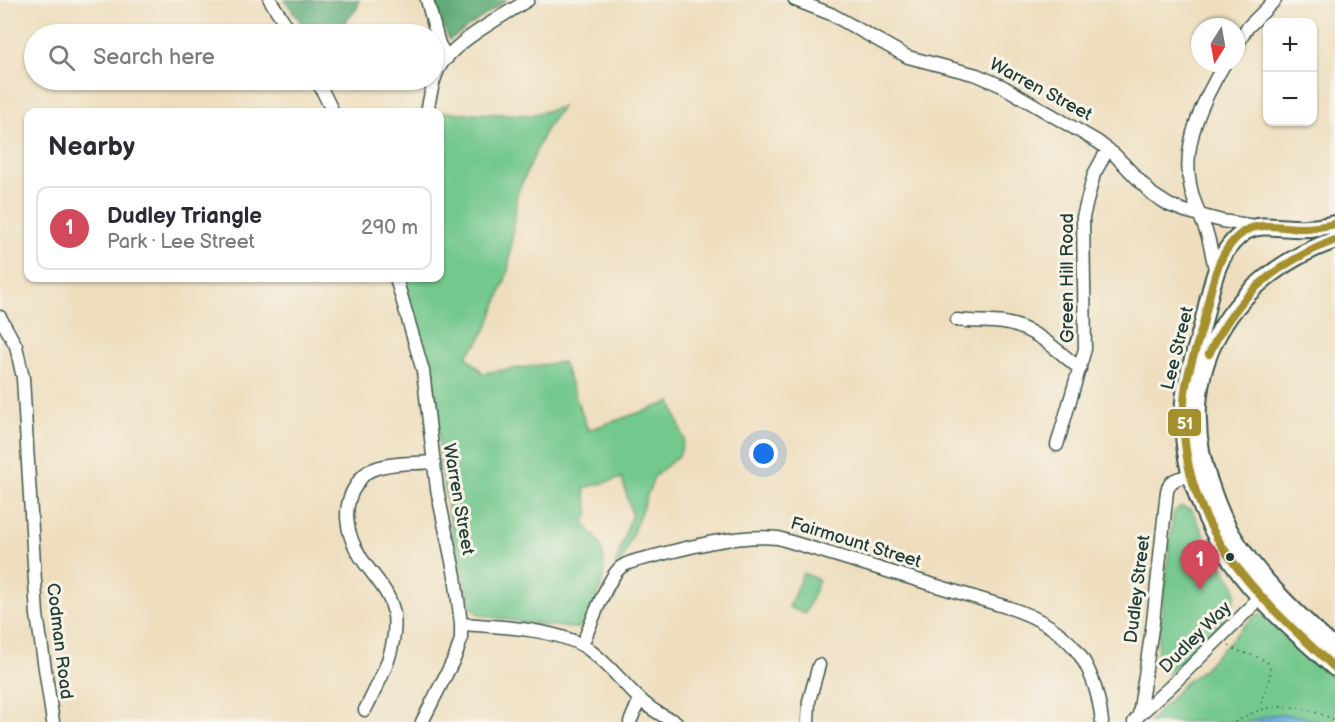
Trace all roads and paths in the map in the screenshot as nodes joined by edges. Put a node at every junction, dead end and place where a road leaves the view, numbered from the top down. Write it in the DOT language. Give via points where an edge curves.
graph roads {
  1 [pos="270,0"];
  2 [pos="427,0"];
  3 [pos="528,0"];
  4 [pos="795,0"];
  5 [pos="1275,0"];
  6 [pos="286,24"];
  7 [pos="434,24"];
  8 [pos="1245,31"];
  9 [pos="444,53"];
  10 [pos="447,58"];
  11 [pos="444,62"];
  12 [pos="1221,72"];
  13 [pos="323,90"];
  14 [pos="432,90"];
  15 [pos="331,108"];
  16 [pos="428,108"];
  17 [pos="1108,149"];
  18 [pos="1198,214"];
  19 [pos="1335,224"];
  20 [pos="1256,226"];
  21 [pos="1288,228"];
  22 [pos="1335,238"];
  23 [pos="1283,264"];
  24 [pos="1214,280"];
  25 [pos="397,282"];
  26 [pos="1240,302"];
  27 [pos="0,317"];
  28 [pos="957,320"];
  29 [pos="1080,369"];
  30 [pos="1057,445"];
  31 [pos="433,462"];
  32 [pos="1191,475"];
  33 [pos="1262,576"];
  34 [pos="1259,596"];
  35 [pos="461,624"];
  36 [pos="1224,640"];
  37 [pos="582,645"];
  38 [pos="1335,649"];
  39 [pos="819,665"];
  40 [pos="1335,668"];
  41 [pos="639,700"];
  42 [pos="1262,709"];
  43 [pos="365,710"];
  44 [pos="1136,719"];
  45 [pos="1335,720"];
  46 [pos="52,722"];
  47 [pos="422,722"];
  48 [pos="630,722"];
  49 [pos="676,722"];
  50 [pos="808,722"];
  51 [pos="1102,722"];
  52 [pos="1235,722"];
  1 -- 6 [label="street"];
  2 -- 7 [label="street"];
  3 -- 10 [label="street" via="457,47"];
  4 -- 17 [label="street, Warren Street" via="831,14 908,57 990,80"];
  5 -- 8 [label="street"];
  9 -- 10 [label="street"];
  10 -- 11 [label="street"];
  12 -- 18 [label="street" via="1201,109 1189,152 1190,186"];
  13 -- 15 [label="street"];
  14 -- 16 [label="street"];
  17 -- 18 [label="street, Warren Street" via="1152,194 1169,205"];
  17 -- 29 [label="street, Green Hill Road" via="1094,174 1083,217 1086,316"];
  18 -- 20 [label="street, Warren Street"];
  18 -- 24 [label="street" via="1208,237"];
  19 -- 21 [label="main road"];
  20 -- 21 [label="main road"];
  20 -- 24 [label="main road, Lee Street" via="1232,242"];
  21 -- 22 [label="street"];
  21 -- 23 [label="main road" via="1294,244"];
  22 -- 23 [label="main road, Lee Street"];
  23 -- 26 [label="main road, Lee Street"];
  24 -- 26 [label="main road" via="1215,296 1223,303"];
  24 -- 32 [label="main road, Lee Street" via="1184,400 1184,441"];
  25 -- 31 [label="street, Warren Street" via="424,378"];
  26 -- 33 [label="main road, Lee Street" via="1219,334 1203,371 1197,434 1205,470 1226,525"];
  27 -- 46 [label="street, Codman Road" via="16,346 23,378 37,615"];
  28 -- 29 [label="street" via="1023,327"];
  29 -- 30 [label="street, Green Hill Road"];
  31 -- 35 [label="street, Warren Street"];
  31 -- 43 [label="street" via="372,469 348,501 350,535 360,557 385,591 394,616 390,655"];
  32 -- 34 [label="main road, Lee Street" via="1219,540"];
  32 -- 44 [label="street, Dudley Street" via="1175,479 1167,490 1153,622"];
  33 -- 34 [label="street"];
  33 -- 38 [label="main road, Lee Street"];
  34 -- 40 [label="main road, Lee Street"];
  34 -- 44 [label="street, Dudley Way"];
  35 -- 37 [label="street" via="556,635"];
  35 -- 47 [label="street, Warren Street" via="456,655"];
  36 -- 42 [label="path" via="1235,650 1269,664 1271,673 1262,696"];
  37 -- 41 [label="street"];
  37 -- 51 [label="street, Fairmount Street" via="612,578 624,565 676,550 765,536 1010,608 1044,622 1062,634 1087,666 1098,695"];
  39 -- 50 [label="street"];
  41 -- 48 [label="street"];
  41 -- 49 [label="street"];
  42 -- 45 [label="path" via="1293,708"];
  42 -- 52 [label="path"];
}
